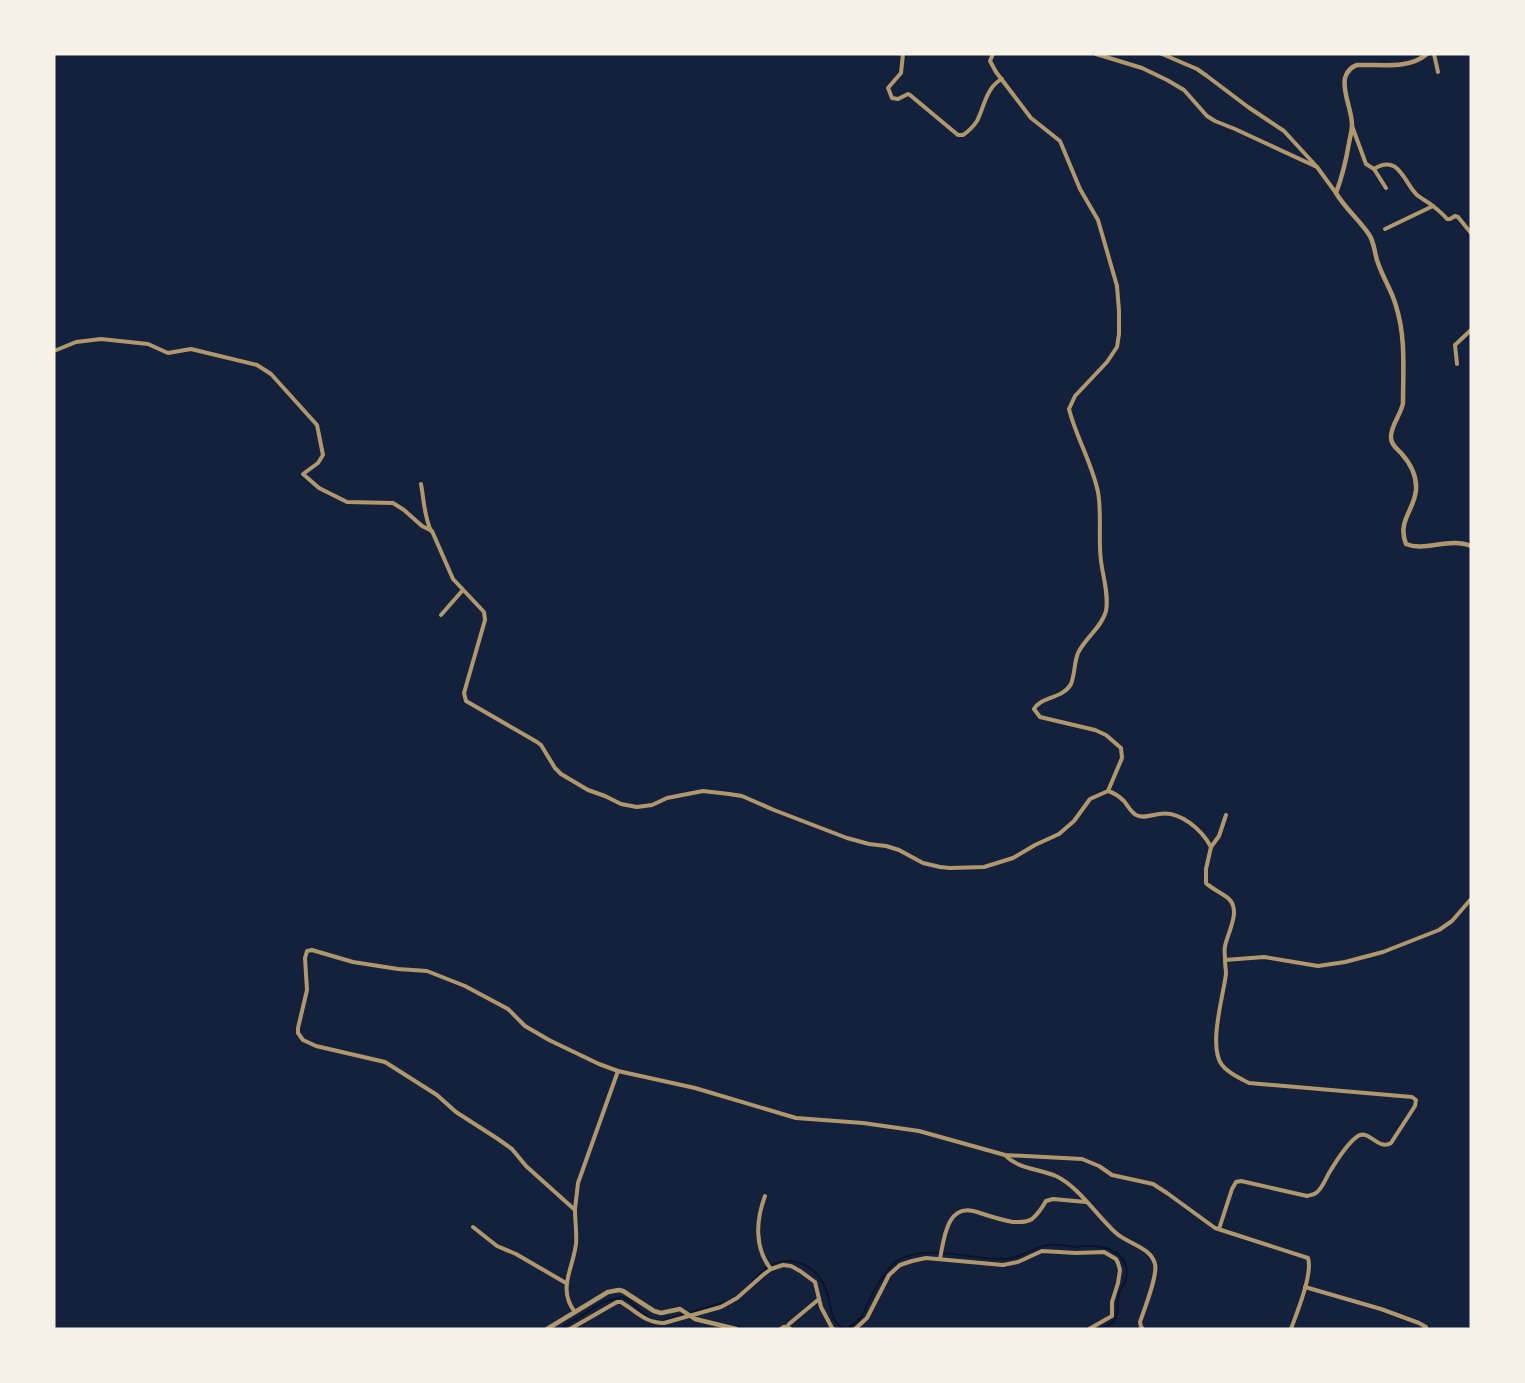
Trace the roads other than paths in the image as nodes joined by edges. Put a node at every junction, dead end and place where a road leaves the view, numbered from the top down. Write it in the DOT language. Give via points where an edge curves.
graph roads {
  1 [pos="903,54"];
  2 [pos="993,54"];
  3 [pos="1096,54"];
  4 [pos="1162,54"];
  5 [pos="1427,54"];
  6 [pos="1434,54"];
  7 [pos="1438,72"];
  8 [pos="1002,79"];
  9 [pos="1352,125"];
  10 [pos="1317,167"];
  11 [pos="1374,169"];
  12 [pos="1386,188"];
  13 [pos="1336,193"];
  14 [pos="1434,206"];
  15 [pos="1385,229"];
  16 [pos="1471,233"];
  17 [pos="1471,330"];
  18 [pos="54,351"];
  19 [pos="1457,364"];
  20 [pos="421,484"];
  21 [pos="432,531"];
  22 [pos="1471,546"];
  23 [pos="462,591"];
  24 [pos="441,615"];
  25 [pos="1108,791"];
  26 [pos="1226,815"];
  27 [pos="1211,847"];
  28 [pos="1471,899"];
  29 [pos="1225,960"];
  30 [pos="618,1071"];
  31 [pos="1005,1155"];
  32 [pos="765,1196"];
  33 [pos="1086,1202"];
  34 [pos="575,1210"];
  35 [pos="472,1227"];
  36 [pos="1219,1229"];
  37 [pos="940,1258"];
  38 [pos="770,1268"];
  39 [pos="566,1283"];
  40 [pos="1305,1287"];
  41 [pos="819,1299"];
  42 [pos="575,1312"];
  43 [pos="688,1316"];
  44 [pos="789,1328"];
  45 [pos="547,1329"];
  46 [pos="570,1329"];
  47 [pos="736,1329"];
  48 [pos="781,1329"];
  49 [pos="833,1329"];
  50 [pos="855,1329"];
  51 [pos="1089,1329"];
  52 [pos="1143,1329"];
  53 [pos="1292,1329"];
  54 [pos="1426,1329"];
  1 -- 8 [label="street" via="902,73 888,93 898,99 910,95 958,135 974,126 992,87"];
  2 -- 8 [label="street" via="990,61"];
  3 -- 10 [label="street" via="1167,80 1184,90 1215,121"];
  4 -- 10 [label="street" via="1197,69 1280,128"];
  5 -- 9 [label="street" via="1403,64 1352,67 1345,82"];
  6 -- 7 [label="street"];
  8 -- 25 [label="street" via="1031,118 1060,141 1098,220 1117,286 1118,347 1075,396 1069,409 1098,492 1105,614 1077,655 1070,687 1035,709 1040,717 1095,730 1121,748 1122,758"];
  9 -- 11 [label="street" via="1366,164"];
  9 -- 13 [label="street"];
  10 -- 13 [label="street"];
  11 -- 12 [label="street"];
  11 -- 14 [label="street" via="1395,167 1411,189"];
  13 -- 22 [label="street" via="1369,234 1400,321 1403,403 1390,435 1416,478 1416,494 1402,531 1404,539 1406,544 1421,547 1459,543"];
  14 -- 15 [label="street"];
  14 -- 16 [label="street" via="1448,219 1458,217"];
  17 -- 19 [label="street" via="1455,345"];
  18 -- 21 [label="street" via="76,342 101,339 147,344 168,353 191,349 257,365 277,380 317,425 323,455 303,474 319,488 347,502 393,503"];
  20 -- 21 [label="street"];
  21 -- 23 [label="street"];
  23 -- 24 [label="street"];
  23 -- 25 [label="street" via="486,617 464,693 466,701 541,745 555,768 569,779 621,804 652,805 703,791 742,796 847,838 899,850 940,867 969,868 1013,858 1059,834 1090,799"];
  25 -- 27 [label="street" via="1138,816 1166,813 1182,818"];
  26 -- 27 [label="street"];
  27 -- 29 [label="street" via="1206,883 1229,898 1234,908"];
  28 -- 29 [label="street" via="1439,930 1345,962 1318,966 1264,957"];
  29 -- 36 [label="street" via="1216,1055 1228,1072 1249,1083 1416,1100 1389,1145 1360,1135 1314,1195 1236,1182"];
  30 -- 31 [label="street" via="695,1088 795,1118 919,1131"];
  30 -- 34 [label="street" via="578,1183"];
  30 -- 34 [label="street" via="549,1040 525,1026 508,1009 427,971 375,966 307,951 307,990 298,1028 303,1040 385,1062 512,1149"];
  31 -- 33 [label="street" via="1057,1177"];
  31 -- 36 [label="street" via="1082,1159 1112,1175 1153,1184"];
  32 -- 38 [label="street" via="757,1223 762,1255"];
  33 -- 37 [label="street" via="1046,1201 1030,1221 1024,1222 959,1211 951,1219"];
  33 -- 52 [label="street" via="1116,1233 1148,1252 1154,1260 1155,1275 1140,1322"];
  34 -- 39 [label="street" via="574,1257"];
  35 -- 39 [label="street" via="496,1246"];
  36 -- 40 [label="street" via="1308,1258"];
  37 -- 50 [label="street" via="912,1261 895,1269 867,1318"];
  37 -- 51 [label="street" via="1004,1265 1042,1251 1104,1252 1118,1263 1120,1270 1112,1316"];
  38 -- 41 [label="street" via="783,1265 800,1271 814,1282"];
  38 -- 43 [label="street" via="737,1298"];
  39 -- 42 [label="street" via="569,1305"];
  40 -- 53 [label="street"];
  40 -- 54 [label="street" via="1381,1309"];
  41 -- 44 [label="street"];
  41 -- 49 [label="street"];
  42 -- 43 [label="street" via="608,1292 619,1290 654,1311 680,1309"];
  42 -- 45 [label="street"];
  43 -- 46 [label="street" via="655,1323 617,1302"];
  43 -- 47 [label="street"];
  44 -- 48 [label="street"];
}
